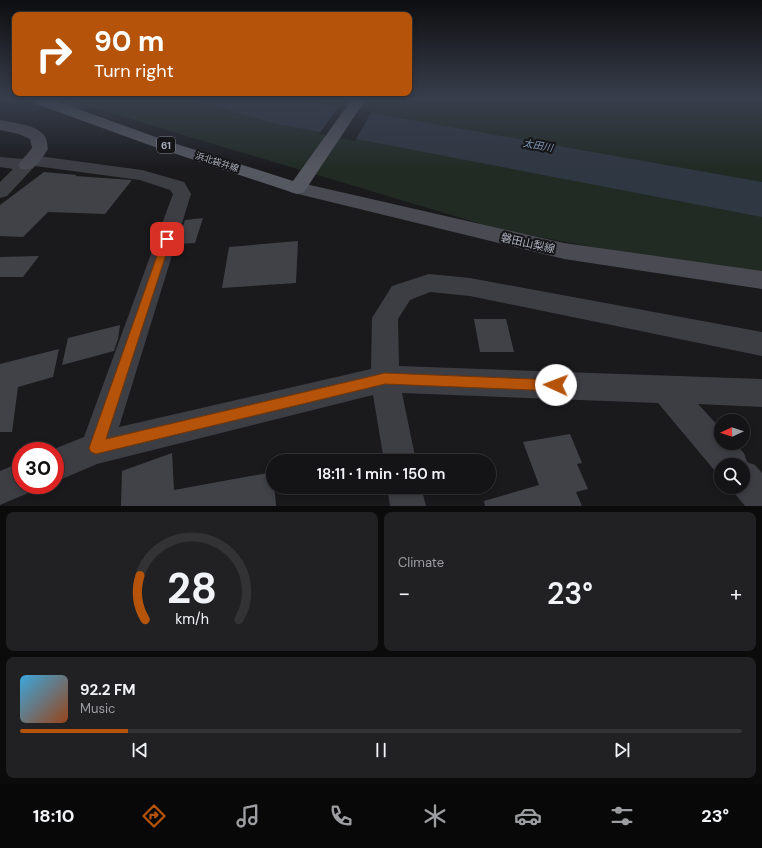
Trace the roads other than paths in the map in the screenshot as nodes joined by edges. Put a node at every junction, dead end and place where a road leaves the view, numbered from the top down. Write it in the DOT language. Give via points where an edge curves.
graph roads {
  1 [pos="111,123"];
  2 [pos="343,123"];
  3 [pos="0,125"];
  4 [pos="0,162"];
  5 [pos="29,162"];
  6 [pos="297,188"];
  7 [pos="0,192"];
  8 [pos="762,280"];
  9 [pos="762,344"];
  10 [pos="385,378"];
  11 [pos="665,389"];
  12 [pos="762,393"];
  13 [pos="96,448"];
  14 [pos="399,454"];
  15 [pos="726,458"];
  16 [pos="64,461"];
  17 [pos="12,483"];
  18 [pos="750,485"];
  19 [pos="0,488"];
  20 [pos="405,494"];
  21 [pos="762,499"];
  22 [pos="408,506"];
  1 -- 6 [label="main road, 浜北袋井線 / 61" via="158,143"];
  2 -- 6 [label="main road"];
  3 -- 5 [label="main road" via="24,130 37,136 40,149"];
  4 -- 5 [label="street"];
  5 -- 7 [label="street"];
  5 -- 13 [label="street" via="142,175 177,186 182,194"];
  6 -- 8 [label="main road, 磐田山梨線" via="564,251"];
  9 -- 10 [label="street" via="470,287 429,283 401,293 385,318"];
  10 -- 11 [label="street"];
  10 -- 13 [label="street"];
  10 -- 14 [label="street"];
  11 -- 12 [label="street"];
  11 -- 15 [label="street"];
  13 -- 16 [label="street"];
  17 -- 19 [label="street"];
  18 -- 21 [label="street"];
  20 -- 22 [label="street"];
}
